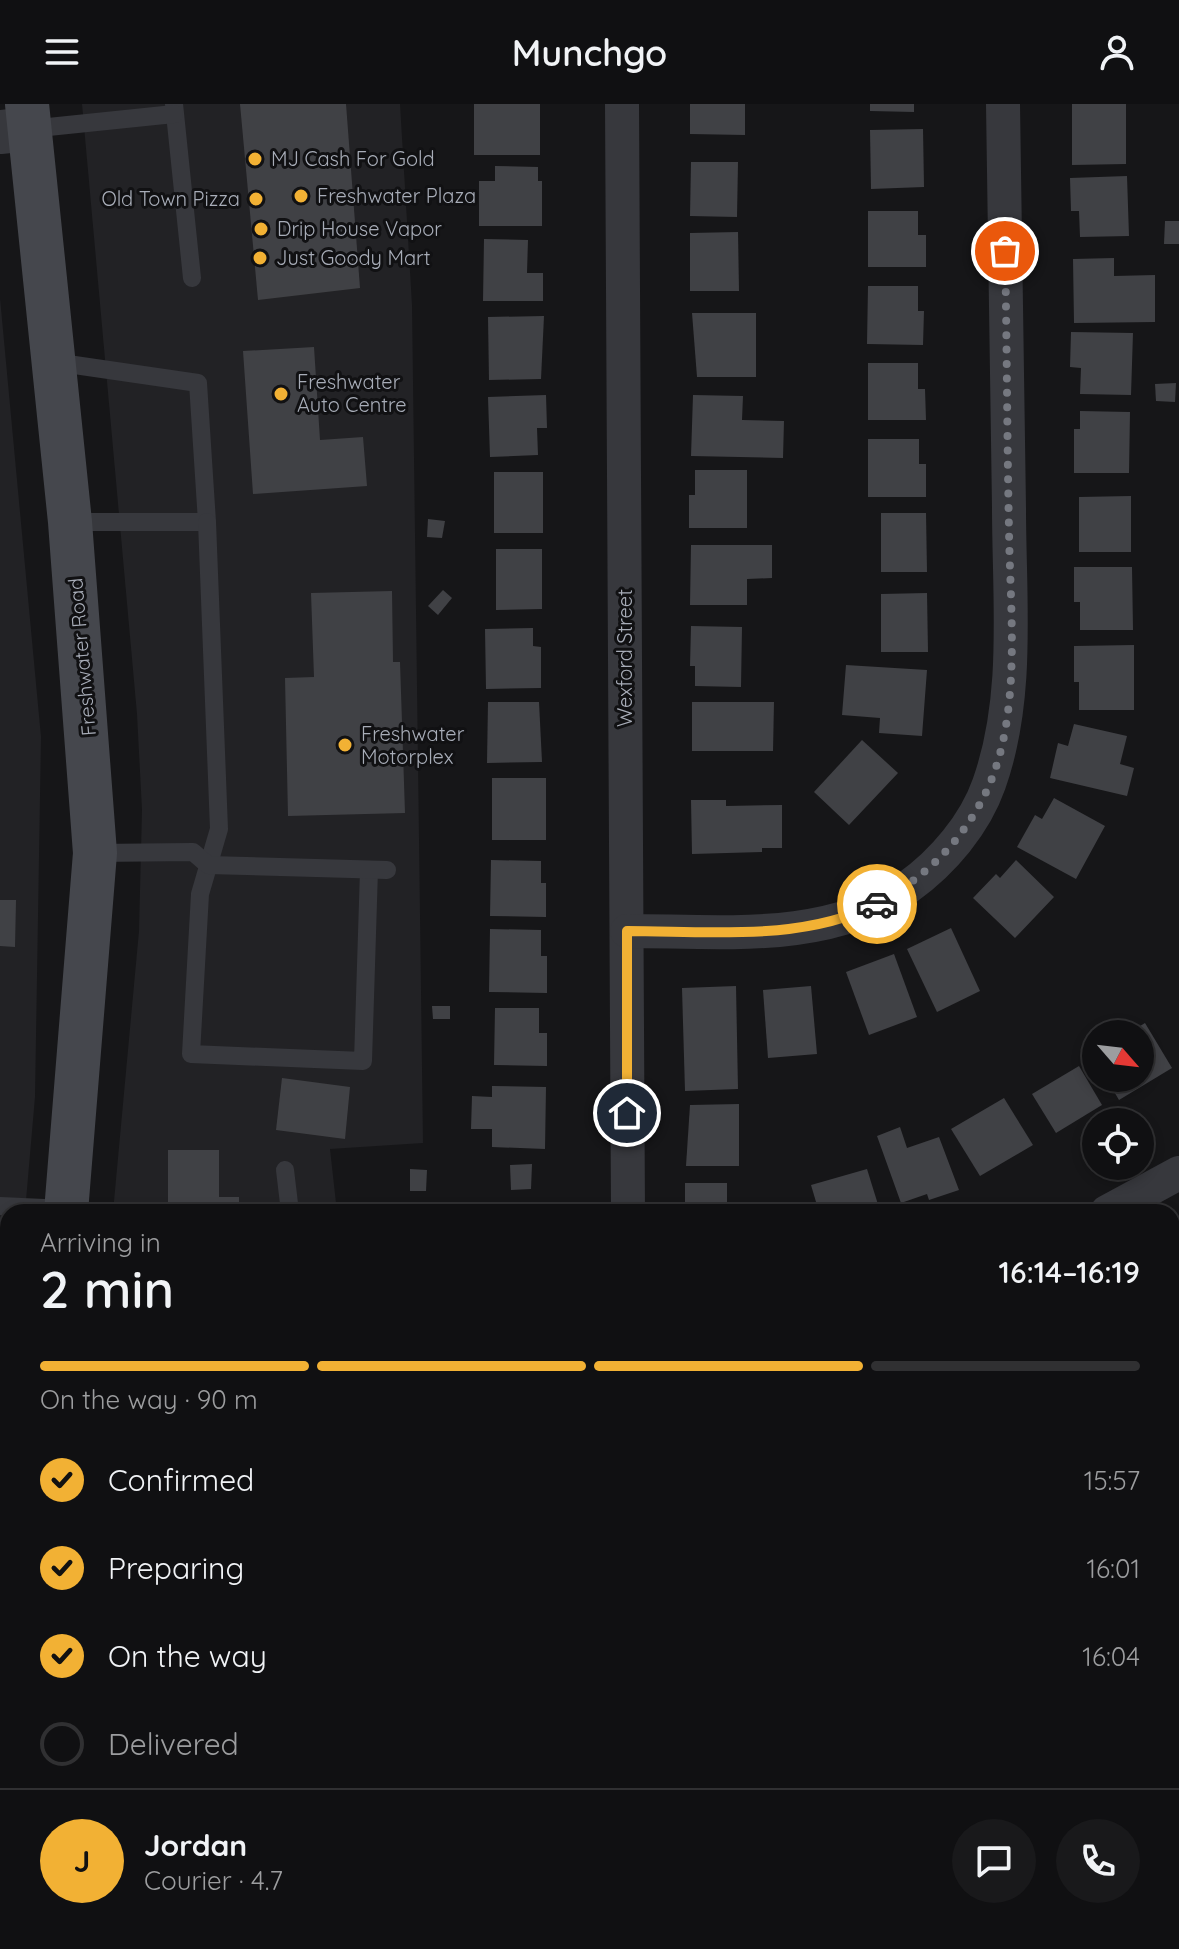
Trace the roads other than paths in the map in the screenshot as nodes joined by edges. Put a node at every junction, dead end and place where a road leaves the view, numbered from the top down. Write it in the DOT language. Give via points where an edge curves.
graph roads {
  1 [pos="622,104"];
  2 [pos="1003,104"];
  3 [pos="174,109"];
  4 [pos="19,121"];
  5 [pos="192,278"];
  6 [pos="54,362"];
  7 [pos="70,522"];
  8 [pos="207,522"];
  9 [pos="95,853"];
  10 [pos="208,865"];
  11 [pos="627,931"];
  12 [pos="285,1170"];
  13 [pos="1179,1173"];
  14 [pos="66,1204"];
  15 [pos="289,1204"];
  16 [pos="628,1204"];
  17 [pos="1122,1204"];
  1 -- 11 [label="street, Wexford Street"];
  2 -- 11 [label="street" via="1010,645 1002,741 989,786 939,861 873,907 788,929"];
  3 -- 4 [label="lane"];
  3 -- 5 [label="lane"];
  4 -- 6 [label="main road, Freshwater Road"];
  6 -- 7 [label="main road, Freshwater Road"];
  6 -- 8 [label="lane" via="198,383"];
  7 -- 8 [label="lane"];
  7 -- 9 [label="main road, Freshwater Road"];
  8 -- 10 [label="lane" via="219,829"];
  9 -- 10 [label="lane" via="193,852"];
  9 -- 14 [label="main road, Freshwater Road"];
  10 -- 10 [label="lane" via="200,894 191,1054 363,1061 378,870"];
  11 -- 16 [label="street, Wexford Street"];
  12 -- 15 [label="lane"];
  13 -- 17 [label="street"];
}
